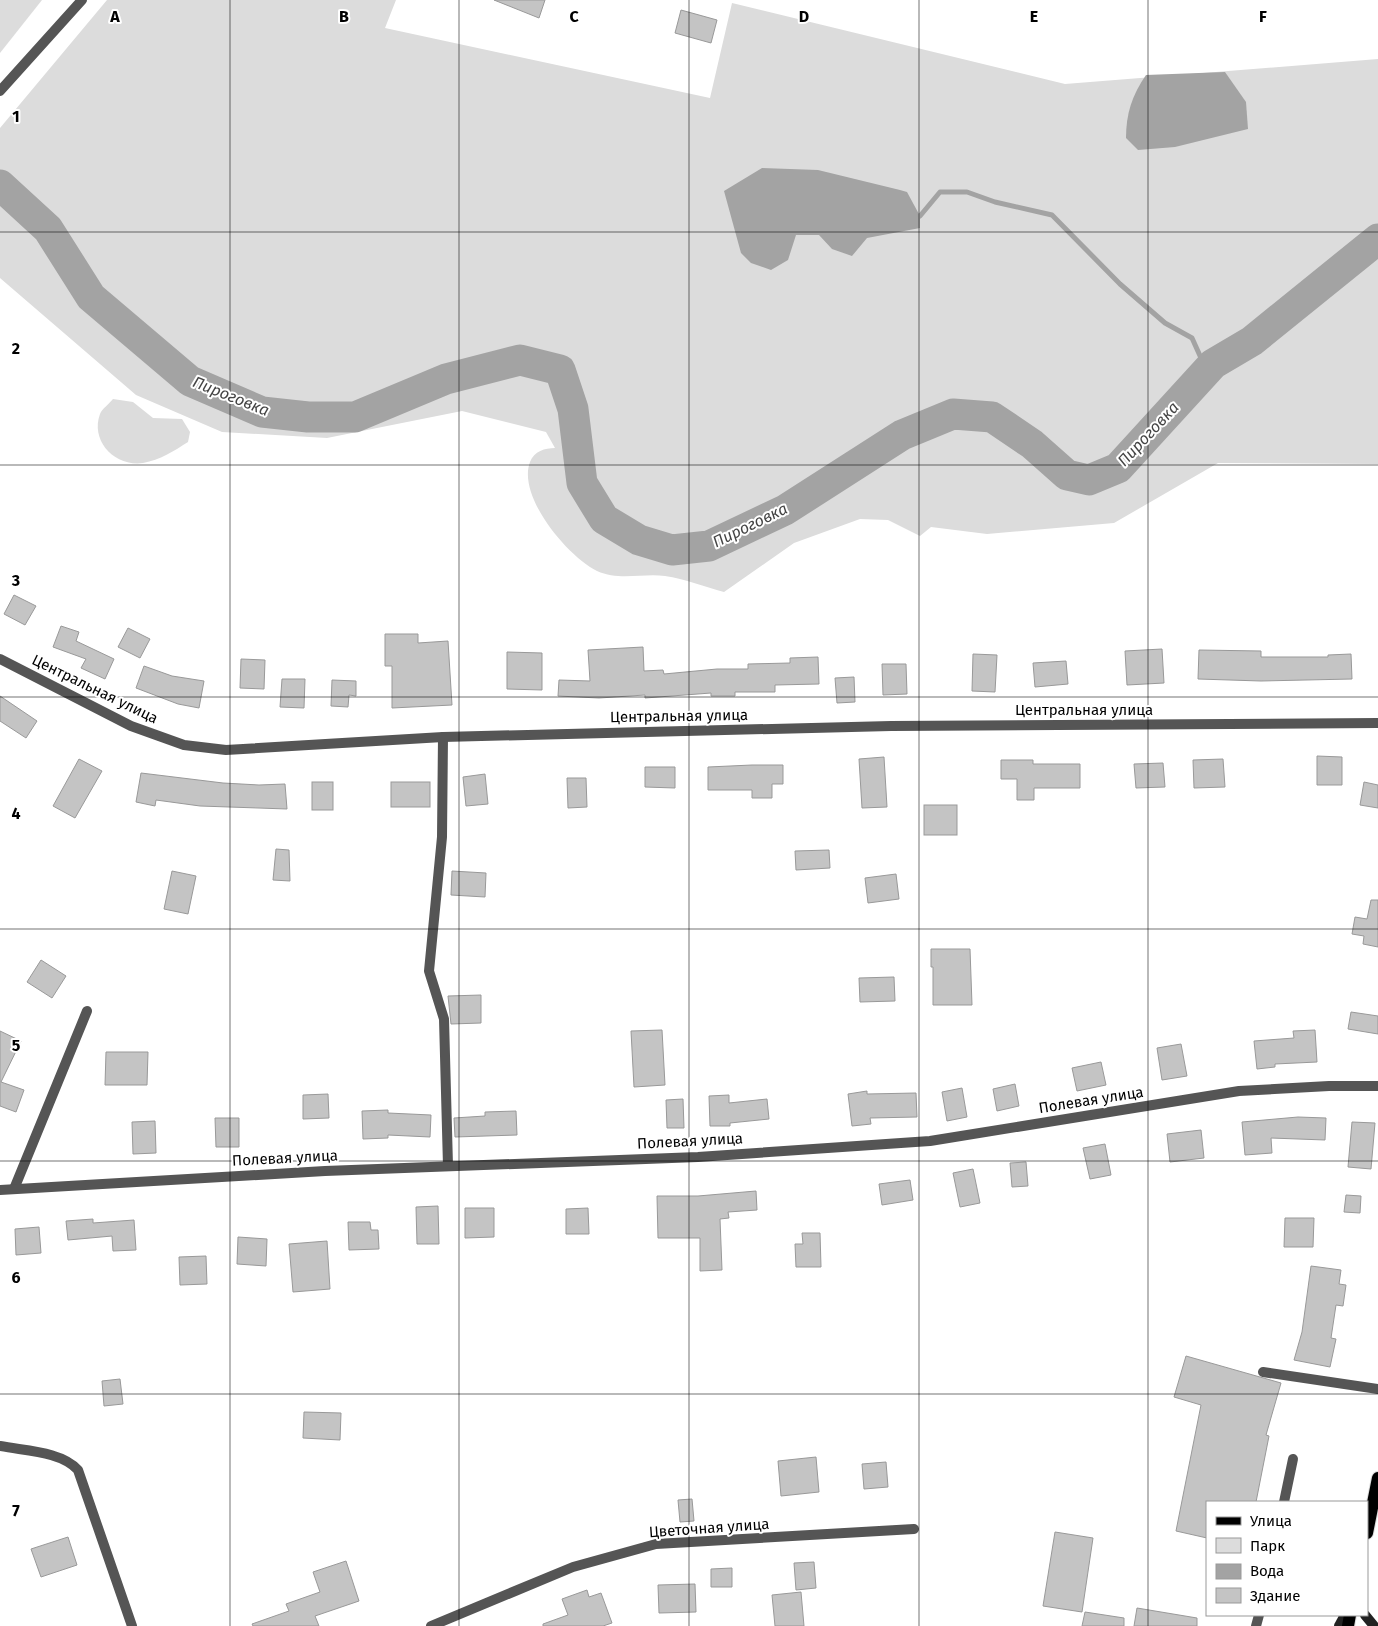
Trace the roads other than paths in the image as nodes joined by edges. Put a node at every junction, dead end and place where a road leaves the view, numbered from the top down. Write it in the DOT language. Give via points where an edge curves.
graph roads {
  1 [pos="82,0"];
  2 [pos="0,91"];
  3 [pos="0,659"];
  4 [pos="1378,723"];
  5 [pos="443,737"];
  6 [pos="87,1011"];
  7 [pos="1378,1086"];
  8 [pos="448,1166"];
  9 [pos="14,1189"];
  10 [pos="0,1190"];
  11 [pos="1263,1372"];
  12 [pos="1378,1389"];
  13 [pos="0,1446"];
  14 [pos="1293,1459"];
  15 [pos="1378,1478"];
  16 [pos="1284,1501"];
  17 [pos="1368,1528"];
  18 [pos="914,1529"];
  19 [pos="1365,1616"];
  20 [pos="132,1626"];
  21 [pos="431,1626"];
  22 [pos="1374,1626"];
  1 -- 2 [label="street"];
  3 -- 5 [label="street, Центральная улица" via="131,726 184,745 226,750"];
  4 -- 5 [label="street, Центральная улица" via="891,726"];
  5 -- 8 [label="street" via="442,837 429,971 444,1019"];
  6 -- 9 [label="street"];
  7 -- 8 [label="street, Полевая улица" via="1238,1091 930,1141 698,1157"];
  8 -- 9 [label="street, Полевая улица"];
  9 -- 10 [label="street, Полевая улица"];
  11 -- 12 [label="street"];
  13 -- 20 [label="street" via="52,1456 71,1463 78,1470"];
  14 -- 16 [label="street"];
  15 -- 17 [label="main road"];
  18 -- 21 [label="street, Цветочная улица" via="656,1544 573,1567"];
  19 -- 22 [label="main road"];
}
